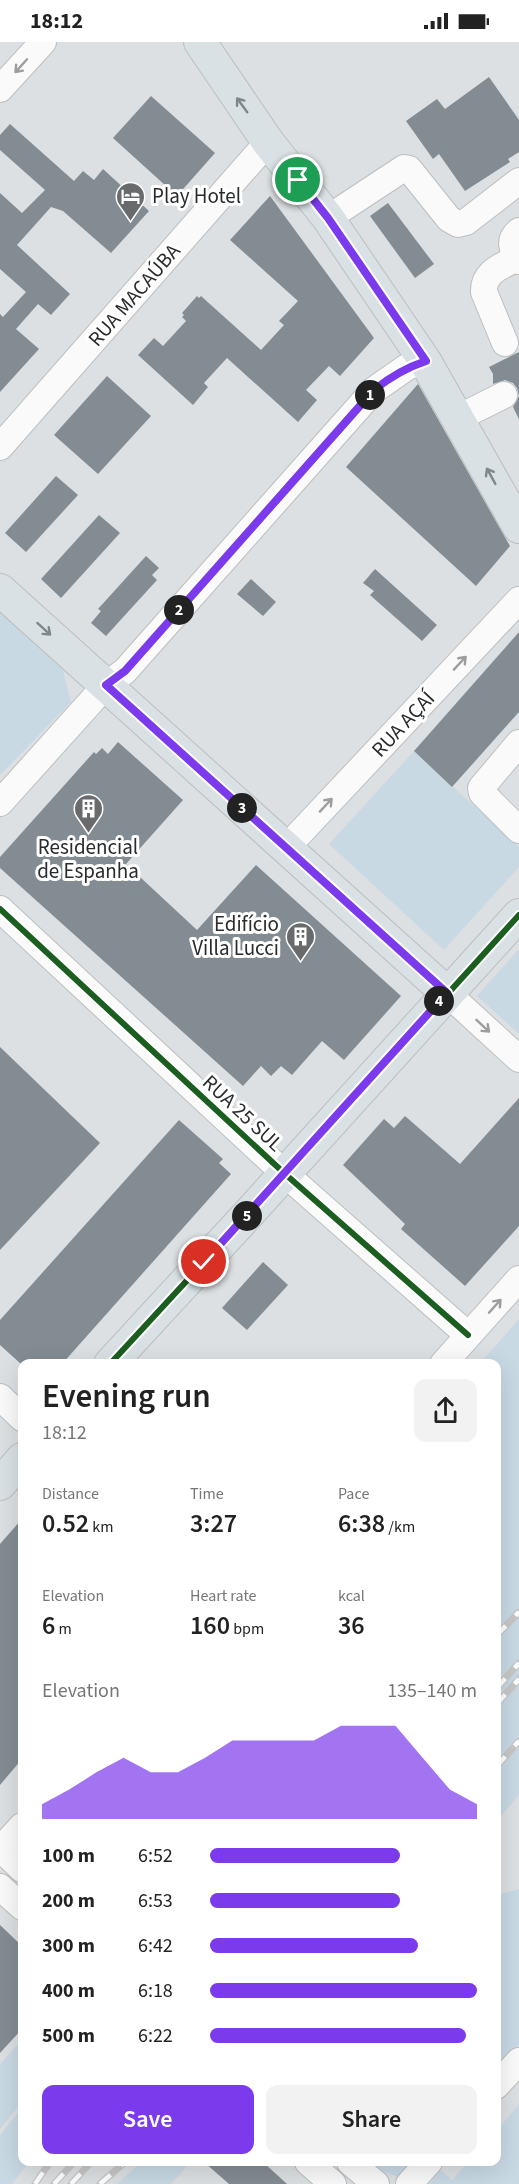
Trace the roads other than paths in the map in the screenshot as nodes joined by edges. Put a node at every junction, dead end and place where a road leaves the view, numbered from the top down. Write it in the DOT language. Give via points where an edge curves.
graph roads {
  1 [pos="43,42"];
  2 [pos="204,44"];
  3 [pos="0,89"];
  4 [pos="268,142"];
  5 [pos="519,181"];
  6 [pos="328,218"];
  7 [pos="519,231"];
  8 [pos="518,260"];
  9 [pos="505,343"];
  10 [pos="426,361"];
  11 [pos="504,395"];
  12 [pos="458,418"];
  13 [pos="0,447"];
  14 [pos="519,527"];
  15 [pos="0,590"];
  16 [pos="516,608"];
  17 [pos="106,685"];
  18 [pos="519,743"];
  19 [pos="0,803"];
  20 [pos="519,830"];
  21 [pos="286,848"];
  22 [pos="0,909"];
  23 [pos="519,915"];
  24 [pos="447,993"];
  25 [pos="519,1059"];
  26 [pos="284,1173"];
  27 [pos="519,1279"];
  28 [pos="468,1335"];
  29 [pos="115,1359"];
  30 [pos="446,1359"];
  31 [pos="0,1397"];
  32 [pos="18,1414"];
  33 [pos="18,1464"];
  34 [pos="0,1484"];
  35 [pos="18,1830"];
  36 [pos="1,1849"];
  37 [pos="18,1865"];
  38 [pos="0,1887"];
  39 [pos="18,1903"];
  40 [pos="519,2061"];
  41 [pos="501,2081"];
  42 [pos="313,2166"];
  43 [pos="355,2166"];
  44 [pos="425,2166"];
  45 [pos="333,2184"];
  46 [pos="376,2184"];
  47 [pos="409,2184"];
  1 -- 3 [label="street, one-way"];
  4 -- 2 [label="main road, one-way"];
  4 -- 6 [label="main road"];
  4 -- 13 [label="street, RUA MACAÚBA"];
  5 -- 6 [label="street" via="458,224 449,219 409,169 404,168"];
  6 -- 10 [label="main road"];
  7 -- 8 [label="street" via="511,240"];
  8 -- 9 [label="street" via="492,272 484,284"];
  10 -- 12 [label="main road"];
  10 -- 17 [label="street" via="407,367 374,390 125,671"];
  11 -- 12 [label="street"];
  14 -- 12 [label="main road, one-way"];
  15 -- 17 [label="main road, one-way"];
  21 -- 16 [label="street, RUA AÇAÍ, one-way"];
  17 -- 19 [label="street"];
  17 -- 21 [label="main road"];
  18 -- 20 [label="street" via="481,788"];
  21 -- 24 [label="main road"];
  22 -- 26 [label="street, RUA 25 SUL"];
  23 -- 24 [label="main road"];
  24 -- 25 [label="street, one-way"];
  24 -- 26 [label="main road"];
  26 -- 28 [label="street, RUA 25 SUL"];
  26 -- 29 [label="main road"];
  28 -- 27 [label="street, one-way"];
  28 -- 30 [label="street"];
  31 -- 32 [label="street"];
  33 -- 34 [label="main road"];
  35 -- 36 [label="street"];
  36 -- 37 [label="street"];
  38 -- 39 [label="street"];
  40 -- 41 [label="street"];
  42 -- 45 [label="street"];
  43 -- 46 [label="street"];
  44 -- 47 [label="street"];
}
